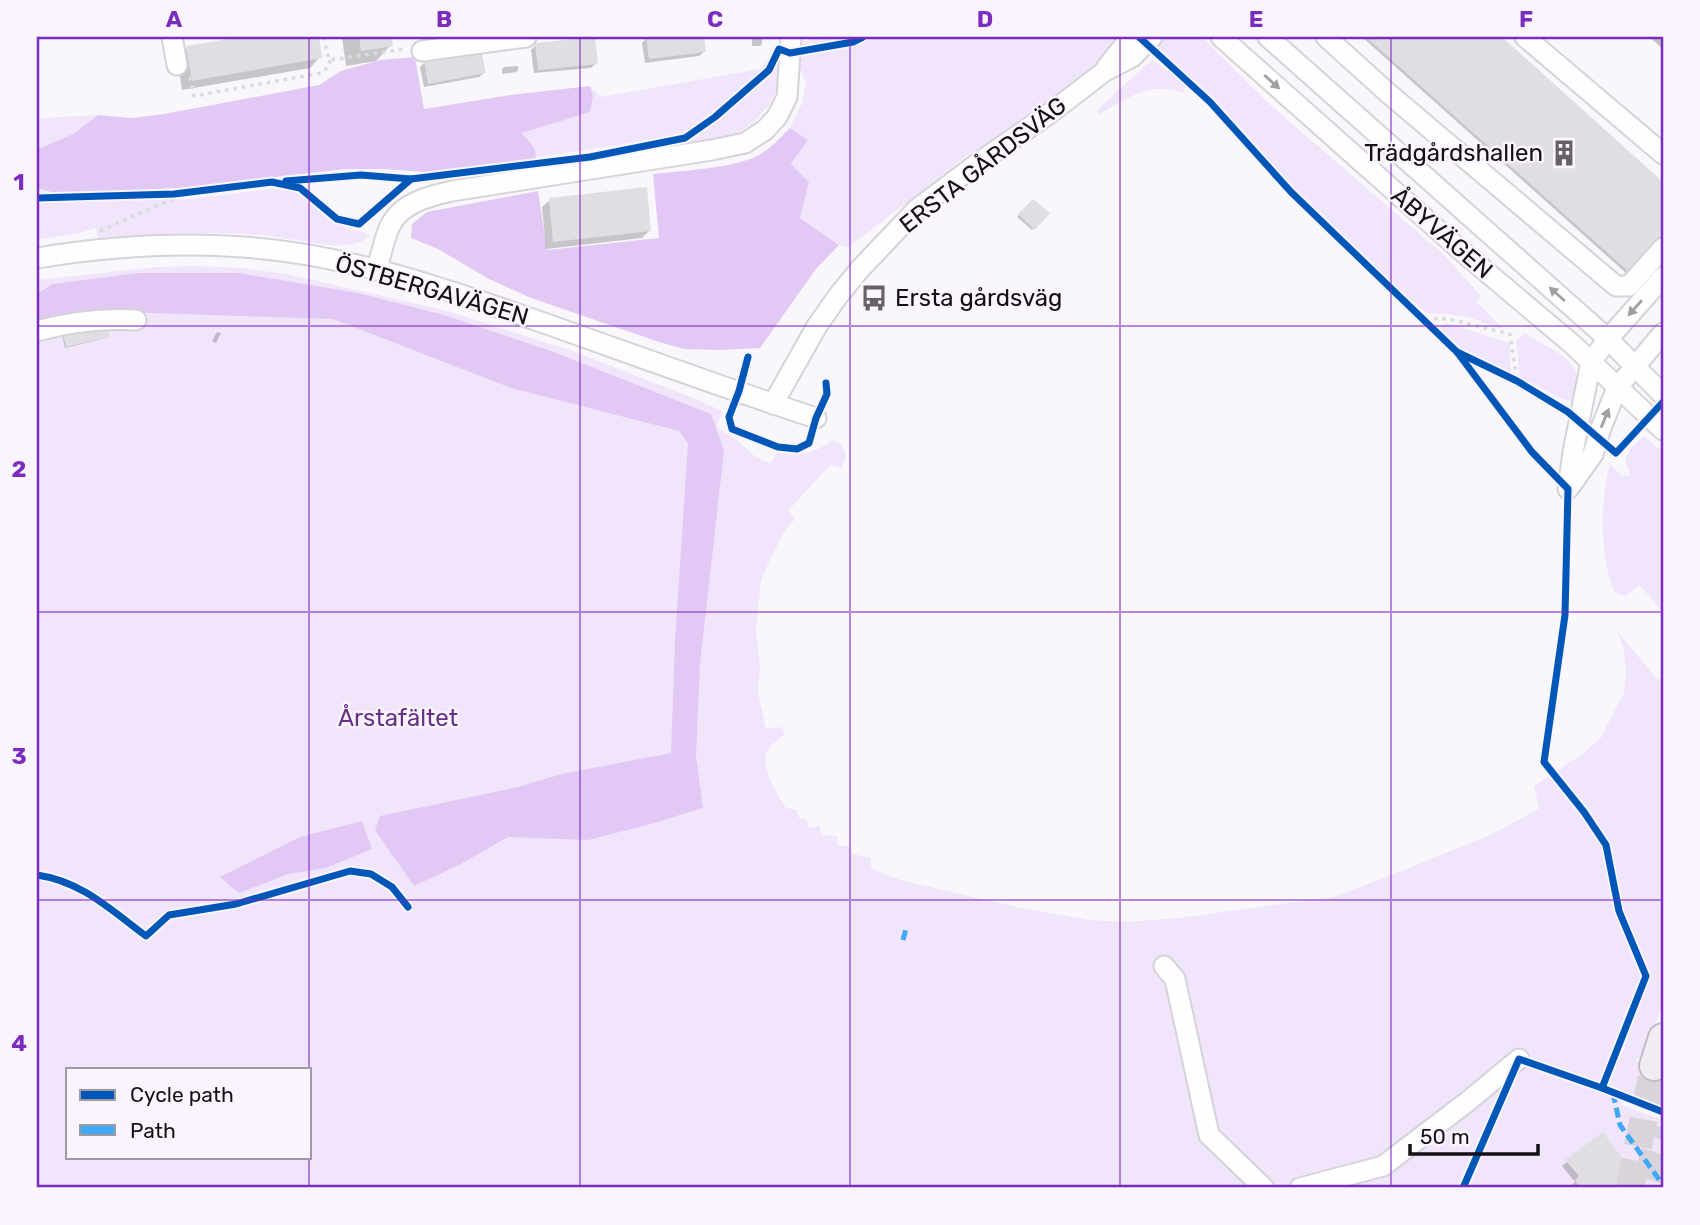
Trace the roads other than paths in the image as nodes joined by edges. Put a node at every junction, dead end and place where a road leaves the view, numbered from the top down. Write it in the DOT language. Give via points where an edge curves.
graph roads {
  1 [pos="172,37"];
  2 [pos="526,37"];
  3 [pos="791,37"];
  4 [pos="1131,37"];
  5 [pos="1152,37"];
  6 [pos="1221,37"];
  7 [pos="1268,37"];
  8 [pos="1326,37"];
  9 [pos="1525,37"];
  10 [pos="422,51"];
  11 [pos="183,69"];
  12 [pos="1105,71"];
  13 [pos="1663,154"];
  14 [pos="1663,248"];
  15 [pos="37,258"];
  16 [pos="377,270"];
  17 [pos="1663,277"];
  18 [pos="136,320"];
  19 [pos="37,331"];
  20 [pos="1663,333"];
  21 [pos="1608,339"];
  22 [pos="1591,362"];
  23 [pos="1634,366"];
  24 [pos="1617,388"];
  25 [pos="1663,395"];
  26 [pos="773,404"];
  27 [pos="816,418"];
  28 [pos="1663,430"];
  29 [pos="1164,966"];
  30 [pos="1663,1038"];
  31 [pos="1519,1059"];
  32 [pos="1654,1066"];
  33 [pos="1264,1188"];
  34 [pos="1300,1188"];
  1 -- 11 [label="street"];
  2 -- 10 [label="street"];
  3 -- 16 [label="street" via="787,97 771,124 745,143 429,196 405,208 391,223"];
  4 -- 12 [label="street, ERSTA GÅRDSVÄG"];
  5 -- 12 [label="street, ERSTA GÅRDSVÄG" via="1132,57"];
  6 -- 22 [label="street, ÅBYVÄGEN, one-way"];
  21 -- 7 [label="street, ÅBYVÄGEN, one-way"];
  8 -- 14 [label="street" via="1616,286 1629,286"];
  9 -- 13 [label="street"];
  12 -- 26 [label="street, ERSTA GÅRDSVÄG" via="917,209 838,296"];
  15 -- 16 [label="street, ÖSTBERGAVÄGEN" via="187,244 245,247"];
  16 -- 26 [label="street, ÖSTBERGAVÄGEN" via="463,294"];
  17 -- 21 [label="street, one-way"];
  18 -- 19 [label="street" via="110,318"];
  20 -- 23 [label="street"];
  21 -- 22 [label="street"];
  21 -- 23 [label="street, ÅBYVÄGEN"];
  22 -- 24 [label="street, ÅBYVÄGEN"];
  22 -- 24 [label="street, one-way" via="1568,489 1593,454"];
  23 -- 24 [label="street"];
  23 -- 25 [label="street, ÅBYVÄGEN"];
  24 -- 28 [label="street, ÅBYVÄGEN"];
  26 -- 27 [label="street, ÖSTBERGAVÄGEN"];
  29 -- 33 [label="street" via="1175,979 1209,1135"];
  30 -- 32 [label="highway"];
  31 -- 34 [label="street" via="1383,1166"];
}
